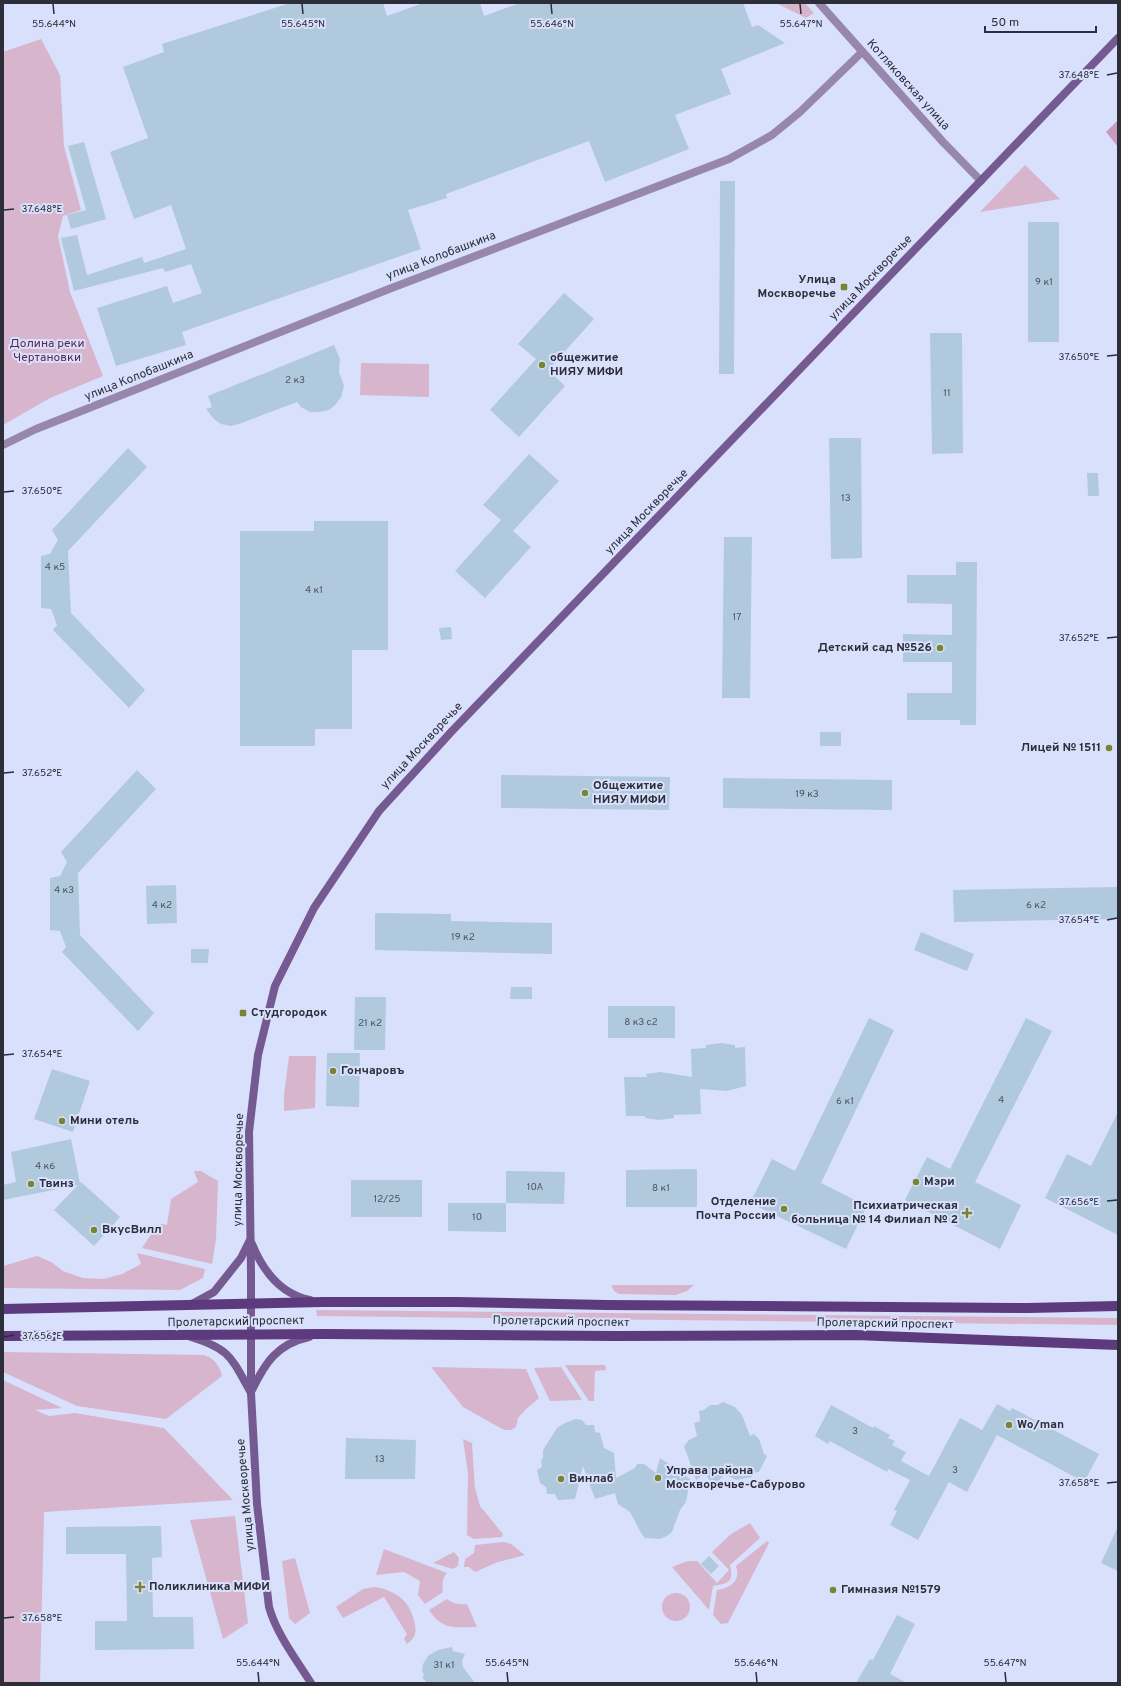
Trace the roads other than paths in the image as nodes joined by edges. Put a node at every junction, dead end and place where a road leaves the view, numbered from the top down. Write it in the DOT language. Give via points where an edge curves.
graph roads {
  1 [pos="819,3"];
  2 [pos="1118,38"];
  3 [pos="862,52"];
  4 [pos="981,180"];
  5 [pos="3,445"];
  6 [pos="251,1240"];
  7 [pos="323,1302"];
  8 [pos="251,1304"];
  9 [pos="189,1306"];
  10 [pos="1118,1306"];
  11 [pos="3,1309"];
  12 [pos="323,1334"];
  13 [pos="252,1335"];
  14 [pos="3,1336"];
  15 [pos="189,1336"];
  16 [pos="1118,1345"];
  17 [pos="251,1393"];
  18 [pos="311,1683"];
  1 -- 3 [label="street, Котляковская улица"];
  2 -- 4 [label="main road, улица Москворечье"];
  3 -- 4 [label="street, Котляковская улица"];
  3 -- 5 [label="street, улица Колобашкина" via="800,112 772,135 729,159 389,289"];
  4 -- 6 [label="main road, улица Москворечье" via="452,731 385,803 358,841 307,921 275,986 258,1055 249,1132"];
  6 -- 7 [label="main road" via="259,1262 281,1287 300,1298"];
  6 -- 8 [label="main road, улица Москворечье"];
  6 -- 9 [label="main road" via="241,1258 214,1292"];
  7 -- 8 [label="main road, Пролетарский проспект"];
  7 -- 10 [label="main road, Пролетарский проспект" via="1020,1308"];
  8 -- 9 [label="main road, Пролетарский проспект"];
  8 -- 13 [label="main road, улица Москворечье"];
  9 -- 11 [label="main road, Пролетарский проспект"];
  12 -- 13 [label="main road, Пролетарский проспект"];
  12 -- 16 [label="main road, Пролетарский проспект" via="855,1335"];
  12 -- 17 [label="main road" via="296,1340 273,1354 261,1370"];
  13 -- 15 [label="main road, Пролетарский проспект"];
  13 -- 17 [label="main road, улица Москворечье"];
  14 -- 15 [label="main road, Пролетарский проспект"];
  15 -- 17 [label="main road" via="214,1344 231,1357"];
  17 -- 18 [label="main road, улица Москворечье" via="258,1512 269,1607 272,1619"];
}
